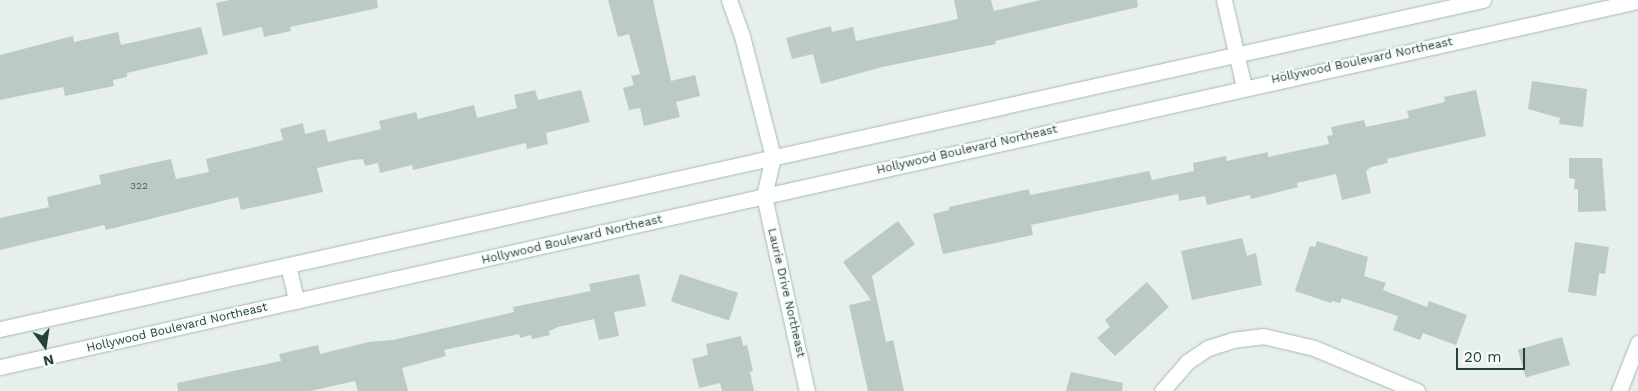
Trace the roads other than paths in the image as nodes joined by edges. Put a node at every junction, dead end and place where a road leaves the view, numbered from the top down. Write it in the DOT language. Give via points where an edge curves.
graph roads {
  1 [pos="729,0"];
  2 [pos="1224,0"];
  3 [pos="1482,0"];
  4 [pos="1638,0"];
  5 [pos="1236,55"];
  6 [pos="1244,88"];
  7 [pos="772,157"];
  8 [pos="764,196"];
  9 [pos="288,265"];
  10 [pos="296,301"];
  11 [pos="0,329"];
  12 [pos="1638,342"];
  13 [pos="0,367"];
  14 [pos="808,391"];
  15 [pos="1162,391"];
  16 [pos="1417,391"];
  17 [pos="1620,391"];
  1 -- 7 [label="street" via="742,36"];
  2 -- 5 [label="street"];
  3 -- 5 [label="street"];
  4 -- 6 [label="street, Hollywood Boulevard Northeast"];
  5 -- 6 [label="street"];
  5 -- 7 [label="street"];
  6 -- 8 [label="street, Hollywood Boulevard Northeast"];
  7 -- 8 [label="street"];
  7 -- 9 [label="street"];
  8 -- 10 [label="street, Hollywood Boulevard Northeast"];
  8 -- 14 [label="street, Laurie Drive Northeast"];
  9 -- 10 [label="street"];
  9 -- 11 [label="street"];
  10 -- 13 [label="street, Hollywood Boulevard Northeast"];
  12 -- 17 [label="street"];
  15 -- 16 [label="street" via="1187,362 1208,348 1232,340 1263,336 1314,348"];
}
